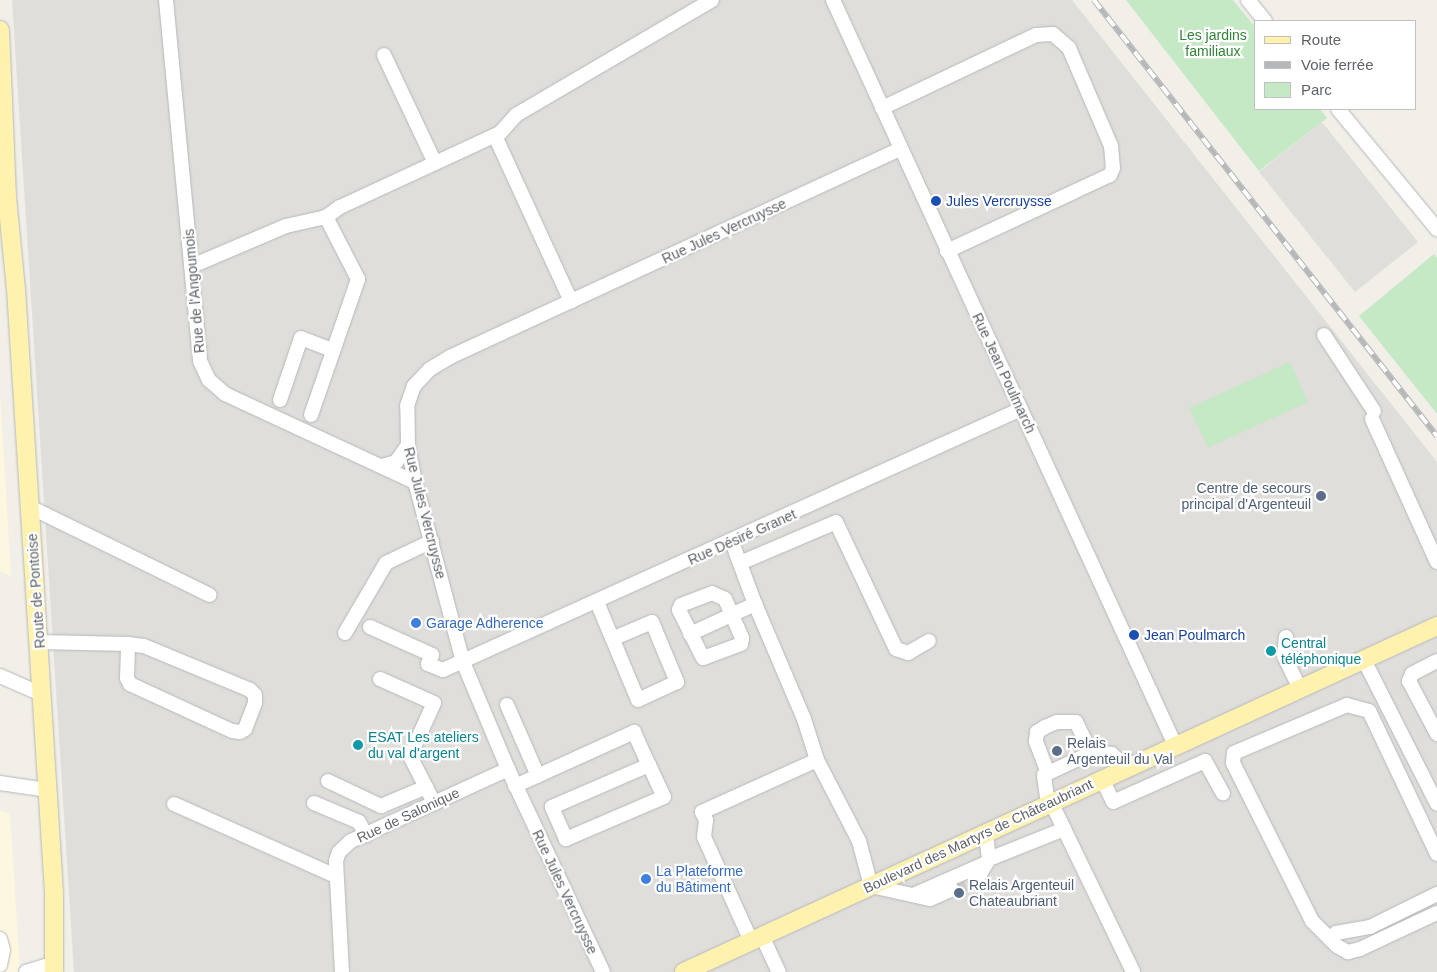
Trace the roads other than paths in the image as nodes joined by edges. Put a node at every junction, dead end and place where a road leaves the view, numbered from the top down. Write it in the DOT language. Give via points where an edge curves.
graph roads {
  1 [pos="166,0"];
  2 [pos="712,0"];
  3 [pos="833,0"];
  4 [pos="1248,0"];
  5 [pos="1264,20"];
  6 [pos="0,30"];
  7 [pos="384,55"];
  8 [pos="882,108"];
  9 [pos="1339,110"];
  10 [pos="6,125"];
  11 [pos="495,136"];
  12 [pos="900,149"];
  13 [pos="435,163"];
  14 [pos="3,197"];
  15 [pos="326,217"];
  16 [pos="1437,229"];
  17 [pos="947,251"];
  18 [pos="192,266"];
  19 [pos="16,289"];
  20 [pos="571,301"];
  21 [pos="1324,334"];
  22 [pos="333,350"];
  23 [pos="280,400"];
  24 [pos="1020,409"];
  25 [pos="311,415"];
  26 [pos="408,444"];
  27 [pos="382,466"];
  28 [pos="415,482"];
  29 [pos="30,507"];
  30 [pos="432,541"];
  31 [pos="732,542"];
  32 [pos="1437,562"];
  33 [pos="740,563"];
  34 [pos="210,595"];
  35 [pos="597,602"];
  36 [pos="755,604"];
  37 [pos="732,616"];
  38 [pos="1437,626"];
  39 [pos="370,627"];
  40 [pos="345,633"];
  41 [pos="690,634"];
  42 [pos="1286,637"];
  43 [pos="612,638"];
  44 [pos="929,641"];
  45 [pos="39,642"];
  46 [pos="128,644"];
  47 [pos="1364,660"];
  48 [pos="1437,661"];
  49 [pos="463,662"];
  50 [pos="0,676"];
  51 [pos="380,679"];
  52 [pos="1300,689"];
  53 [pos="43,695"];
  54 [pos="507,705"];
  55 [pos="1437,734"];
  56 [pos="1176,747"];
  57 [pos="1091,753"];
  58 [pos="817,760"];
  59 [pos="650,765"];
  60 [pos="1126,768"];
  61 [pos="508,769"];
  62 [pos="1048,773"];
  63 [pos="538,776"];
  64 [pos="1102,779"];
  65 [pos="328,781"];
  66 [pos="0,783"];
  67 [pos="515,786"];
  68 [pos="426,787"];
  69 [pos="48,790"];
  70 [pos="1223,793"];
  71 [pos="1436,800"];
  72 [pos="314,803"];
  73 [pos="434,803"];
  74 [pos="1050,803"];
  75 [pos="174,804"];
  76 [pos="560,825"];
  77 [pos="1064,829"];
  78 [pos="986,833"];
  79 [pos="366,835"];
  80 [pos="538,835"];
  81 [pos="1437,854"];
  82 [pos="986,862"];
  83 [pos="336,876"];
  84 [pos="977,878"];
  85 [pos="871,886"];
  86 [pos="952,889"];
  87 [pos="1437,894"];
  88 [pos="913,896"];
  89 [pos="1437,913"];
  90 [pos="756,938"];
  91 [pos="0,939"];
  92 [pos="1330,939"];
  93 [pos="0,964"];
  94 [pos="57,969"];
  95 [pos="26,972"];
  96 [pos="342,972"];
  97 [pos="603,972"];
  98 [pos="684,972"];
  99 [pos="779,972"];
  100 [pos="1134,972"];
  1 -- 18 [label="street, Rue de l'Angoumois"];
  2 -- 11 [label="street" via="516,115"];
  3 -- 8 [label="street, Rue Jean Poulmarch"];
  4 -- 5 [label="street"];
  6 -- 10 [label="main road, Route de Pontoise"];
  7 -- 13 [label="street"];
  8 -- 12 [label="street, Rue Jean Poulmarch"];
  8 -- 17 [label="street" via="1036,34 1053,34 1069,48 1111,146 1113,168 1110,175"];
  9 -- 16 [label="street"];
  10 -- 14 [label="main road, Route de Pontoise"];
  10 -- 19 [label="main road, Route de Pontoise" via="15,197"];
  11 -- 13 [label="street"];
  11 -- 20 [label="street"];
  12 -- 17 [label="street, Rue Jean Poulmarch"];
  12 -- 20 [label="street, Rue Jules Vercruysse"];
  13 -- 15 [label="street" via="340,207"];
  14 -- 19 [label="main road, Route de Pontoise"];
  15 -- 18 [label="street" via="286,226"];
  15 -- 22 [label="street" via="358,279"];
  17 -- 24 [label="street, Rue Jean Poulmarch"];
  18 -- 27 [label="street, Rue de l'Angoumois" via="200,361 209,380 225,394"];
  19 -- 29 [label="main road, Route de Pontoise"];
  20 -- 26 [label="street, Rue Jules Vercruysse" via="430,369 414,386 407,406"];
  21 -- 32 [label="street" via="1373,415"];
  22 -- 23 [label="street" via="301,338"];
  22 -- 25 [label="street"];
  24 -- 31 [label="street, Rue Désiré Granet"];
  24 -- 56 [label="street, Rue Jean Poulmarch"];
  26 -- 27 [label="street" via="396,462"];
  26 -- 28 [label="street, Rue Jules Vercruysse"];
  27 -- 28 [label="street, Rue de l'Angoumois"];
  28 -- 30 [label="street, Rue Jules Vercruysse"];
  29 -- 34 [label="street"];
  29 -- 45 [label="main road, Route de Pontoise"];
  30 -- 40 [label="street" via="386,563"];
  30 -- 49 [label="street, Rue Jules Vercruysse"];
  31 -- 33 [label="street"];
  31 -- 35 [label="street, Rue Désiré Granet"];
  33 -- 36 [label="street"];
  33 -- 44 [label="street" via="836,522 896,649 908,652"];
  35 -- 43 [label="street"];
  35 -- 49 [label="street, Rue Désiré Granet"];
  36 -- 37 [label="street"];
  36 -- 58 [label="street" via="804,719"];
  37 -- 41 [label="street"];
  37 -- 41 [label="street" via="718,593 681,606 679,610"];
  37 -- 41 [label="street" via="742,638 741,644 709,658 699,653"];
  38 -- 47 [label="main road, Boulevard des Martyrs de Châteaubriant"];
  39 -- 49 [label="street, Rue Désiré Granet" via="432,655 428,664 443,670"];
  42 -- 52 [label="street" via="1284,656"];
  43 -- 43 [label="street" via="652,622 677,682 638,700"];
  45 -- 46 [label="street"];
  45 -- 53 [label="main road, Route de Pontoise"];
  46 -- 46 [label="street" via="144,646 250,690 255,695 255,703 245,729 232,731 130,684 126,678"];
  47 -- 52 [label="main road, Boulevard des Martyrs de Châteaubriant"];
  47 -- 71 [label="street"];
  48 -- 55 [label="street" via="1412,674 1410,681"];
  49 -- 61 [label="street, Rue Jules Vercruysse"];
  50 -- 53 [label="street"];
  51 -- 68 [label="street" via="434,703 410,756"];
  52 -- 56 [label="main road, Boulevard des Martyrs de Châteaubriant"];
  53 -- 69 [label="main road, Route de Pontoise"];
  54 -- 63 [label="street"];
  56 -- 60 [label="main road, Boulevard des Martyrs de Châteaubriant"];
  57 -- 60 [label="street" via="1100,750 1112,754"];
  57 -- 62 [label="street"];
  57 -- 62 [label="street" via="1076,722 1068,720 1045,727 1037,732 1036,740"];
  58 -- 85 [label="street" via="859,841"];
  58 -- 90 [label="street" via="702,812 706,820 704,837"];
  59 -- 63 [label="street" via="634,732"];
  59 -- 76 [label="street" via="552,807"];
  59 -- 76 [label="street" via="664,797 566,839"];
  60 -- 64 [label="main road, Boulevard des Martyrs de Châteaubriant"];
  61 -- 67 [label="street, Rue Jules Vercruysse"];
  61 -- 73 [label="street, Rue de Salonique"];
  62 -- 74 [label="street" via="1042,778"];
  63 -- 67 [label="street"];
  64 -- 70 [label="street" via="1113,802 1205,761"];
  64 -- 74 [label="main road, Boulevard des Martyrs de Châteaubriant"];
  65 -- 68 [label="street" via="381,806"];
  66 -- 69 [label="street"];
  67 -- 80 [label="street, Rue Jules Vercruysse"];
  68 -- 73 [label="street"];
  69 -- 94 [label="main road, Route de Pontoise"];
  72 -- 79 [label="street" via="359,822"];
  73 -- 79 [label="street, Rue de Salonique"];
  74 -- 77 [label="street"];
  74 -- 78 [label="main road, Boulevard des Martyrs de Châteaubriant"];
  75 -- 83 [label="street"];
  76 -- 80 [label="street"];
  77 -- 82 [label="street"];
  77 -- 100 [label="street"];
  78 -- 82 [label="street"];
  78 -- 85 [label="main road, Boulevard des Martyrs de Châteaubriant"];
  79 -- 83 [label="street, Rue de Salonique" via="339,852"];
  80 -- 97 [label="street, Rue Jules Vercruysse"];
  81 -- 92 [label="street" via="1369,711 1346,705 1234,753 1233,763 1312,921"];
  82 -- 84 [label="street"];
  82 -- 88 [label="street"];
  83 -- 96 [label="street, Rue de Salonique"];
  85 -- 88 [label="street"];
  85 -- 90 [label="main road, Boulevard des Martyrs de Châteaubriant"];
  86 -- 88 [label="street" via="930,899"];
  87 -- 92 [label="street" via="1370,927 1336,933"];
  89 -- 92 [label="street" via="1348,952"];
  90 -- 98 [label="main road, Boulevard des Martyrs de Châteaubriant"];
  90 -- 99 [label="street"];
  91 -- 93 [label="street" via="3,950"];
  94 -- 95 [label="street"];
}
